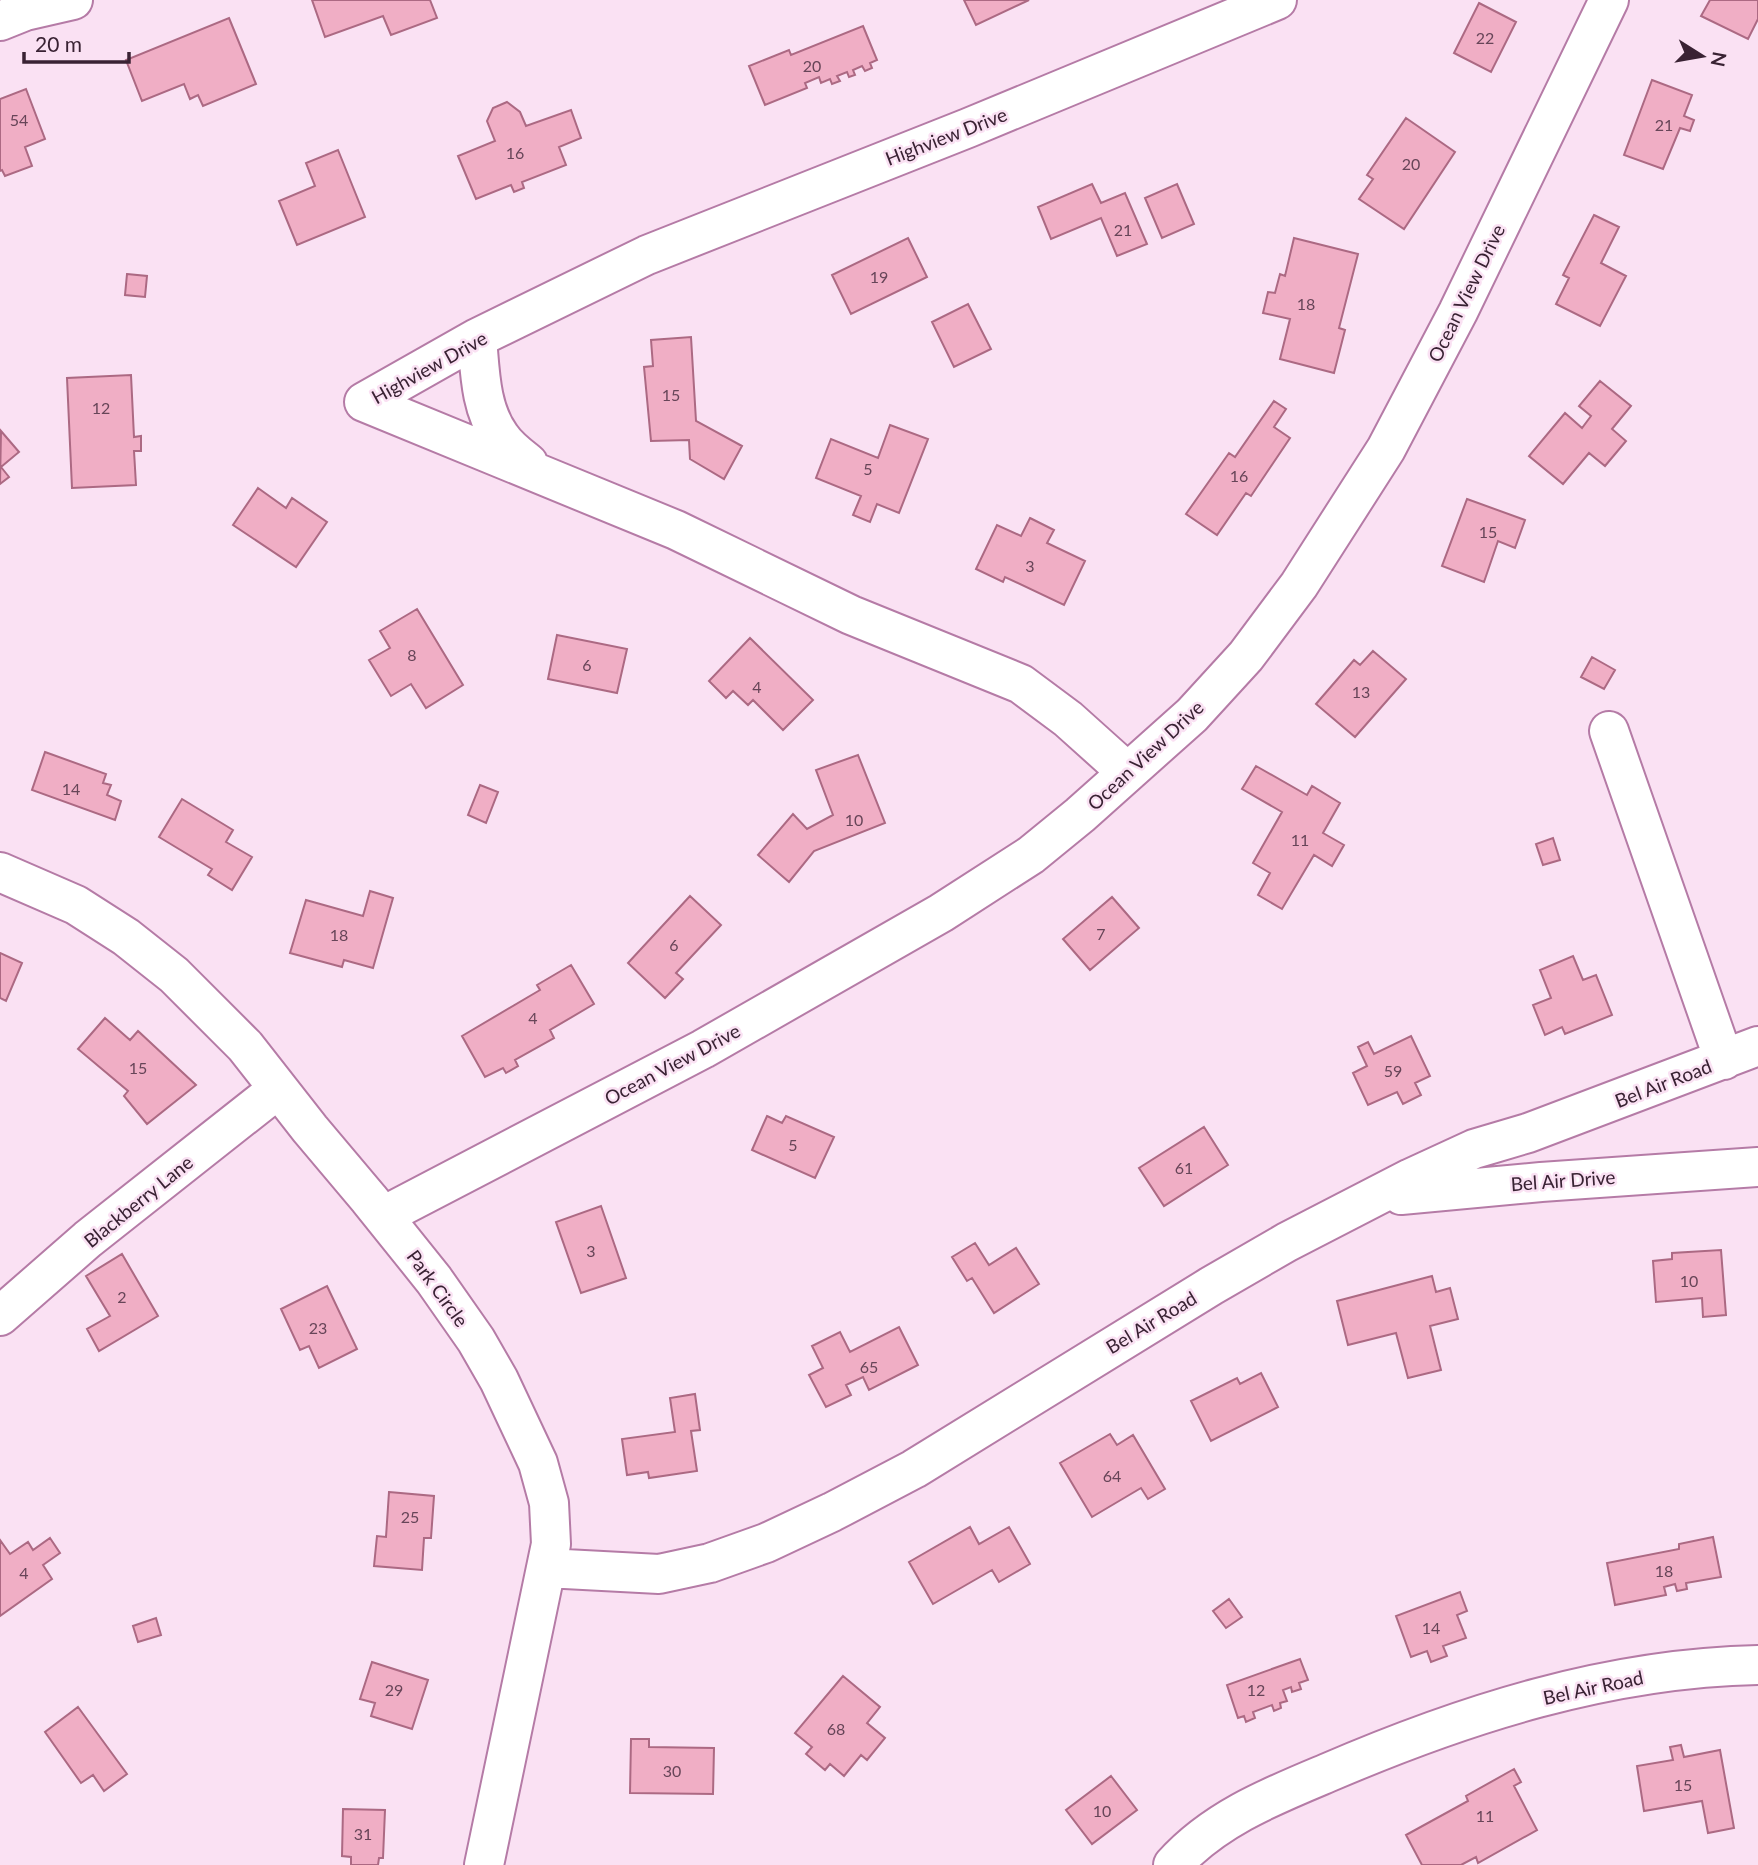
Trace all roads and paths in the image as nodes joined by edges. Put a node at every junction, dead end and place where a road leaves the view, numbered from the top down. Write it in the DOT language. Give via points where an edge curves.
graph roads {
  1 [pos="73,0"];
  2 [pos="1277,0"];
  3 [pos="1609,0"];
  4 [pos="0,21"];
  5 [pos="477,338"];
  6 [pos="542,475"];
  7 [pos="1609,731"];
  8 [pos="1126,772"];
  9 [pos="0,873"];
  10 [pos="1741,1053"];
  11 [pos="278,1089"];
  12 [pos="1758,1167"];
  13 [pos="1368,1200"];
  14 [pos="383,1216"];
  15 [pos="0,1316"];
  16 [pos="546,1568"];
  17 [pos="1758,1665"];
  18 [pos="484,1865"];
  19 [pos="1173,1865"];
  1 -- 4 [label="street" via="25,10"];
  2 -- 5 [label="street, Highview Drive" via="647,255"];
  3 -- 8 [label="street, Ocean View Drive" via="1458,312 1386,449 1299,585 1246,656 1192,715"];
  5 -- 6 [label="street" via="482,394 489,415 500,437"];
  5 -- 6 [label="street, Highview Drive" via="365,402"];
  6 -- 8 [label="street, Highview Drive" via="676,530 851,615 1021,684"];
  7 -- 10 [label="street"];
  8 -- 14 [label="street, Ocean View Drive" via="1031,855 940,913 703,1049"];
  9 -- 11 [label="street, Park Circle" via="75,905 126,937 201,1001"];
  10 -- 13 [label="street, Bel Air Road" via="1474,1149"];
  11 -- 14 [label="street, Park Circle"];
  11 -- 15 [label="street, Blackberry Lane" via="88,1239"];
  12 -- 13 [label="street, Bel Air Drive" via="1450,1189"];
  13 -- 16 [label="street, Bel Air Road" via="1211,1286 914,1469 766,1543 710,1563 659,1574"];
  14 -- 16 [label="street, Park Circle" via="476,1340 538,1463 549,1503 551,1544"];
  16 -- 18 [label="street, Park Circle"];
  17 -- 19 [label="street, Bel Air Road" via="1698,1667 1625,1678 1481,1714 1393,1745 1237,1813"];
}
